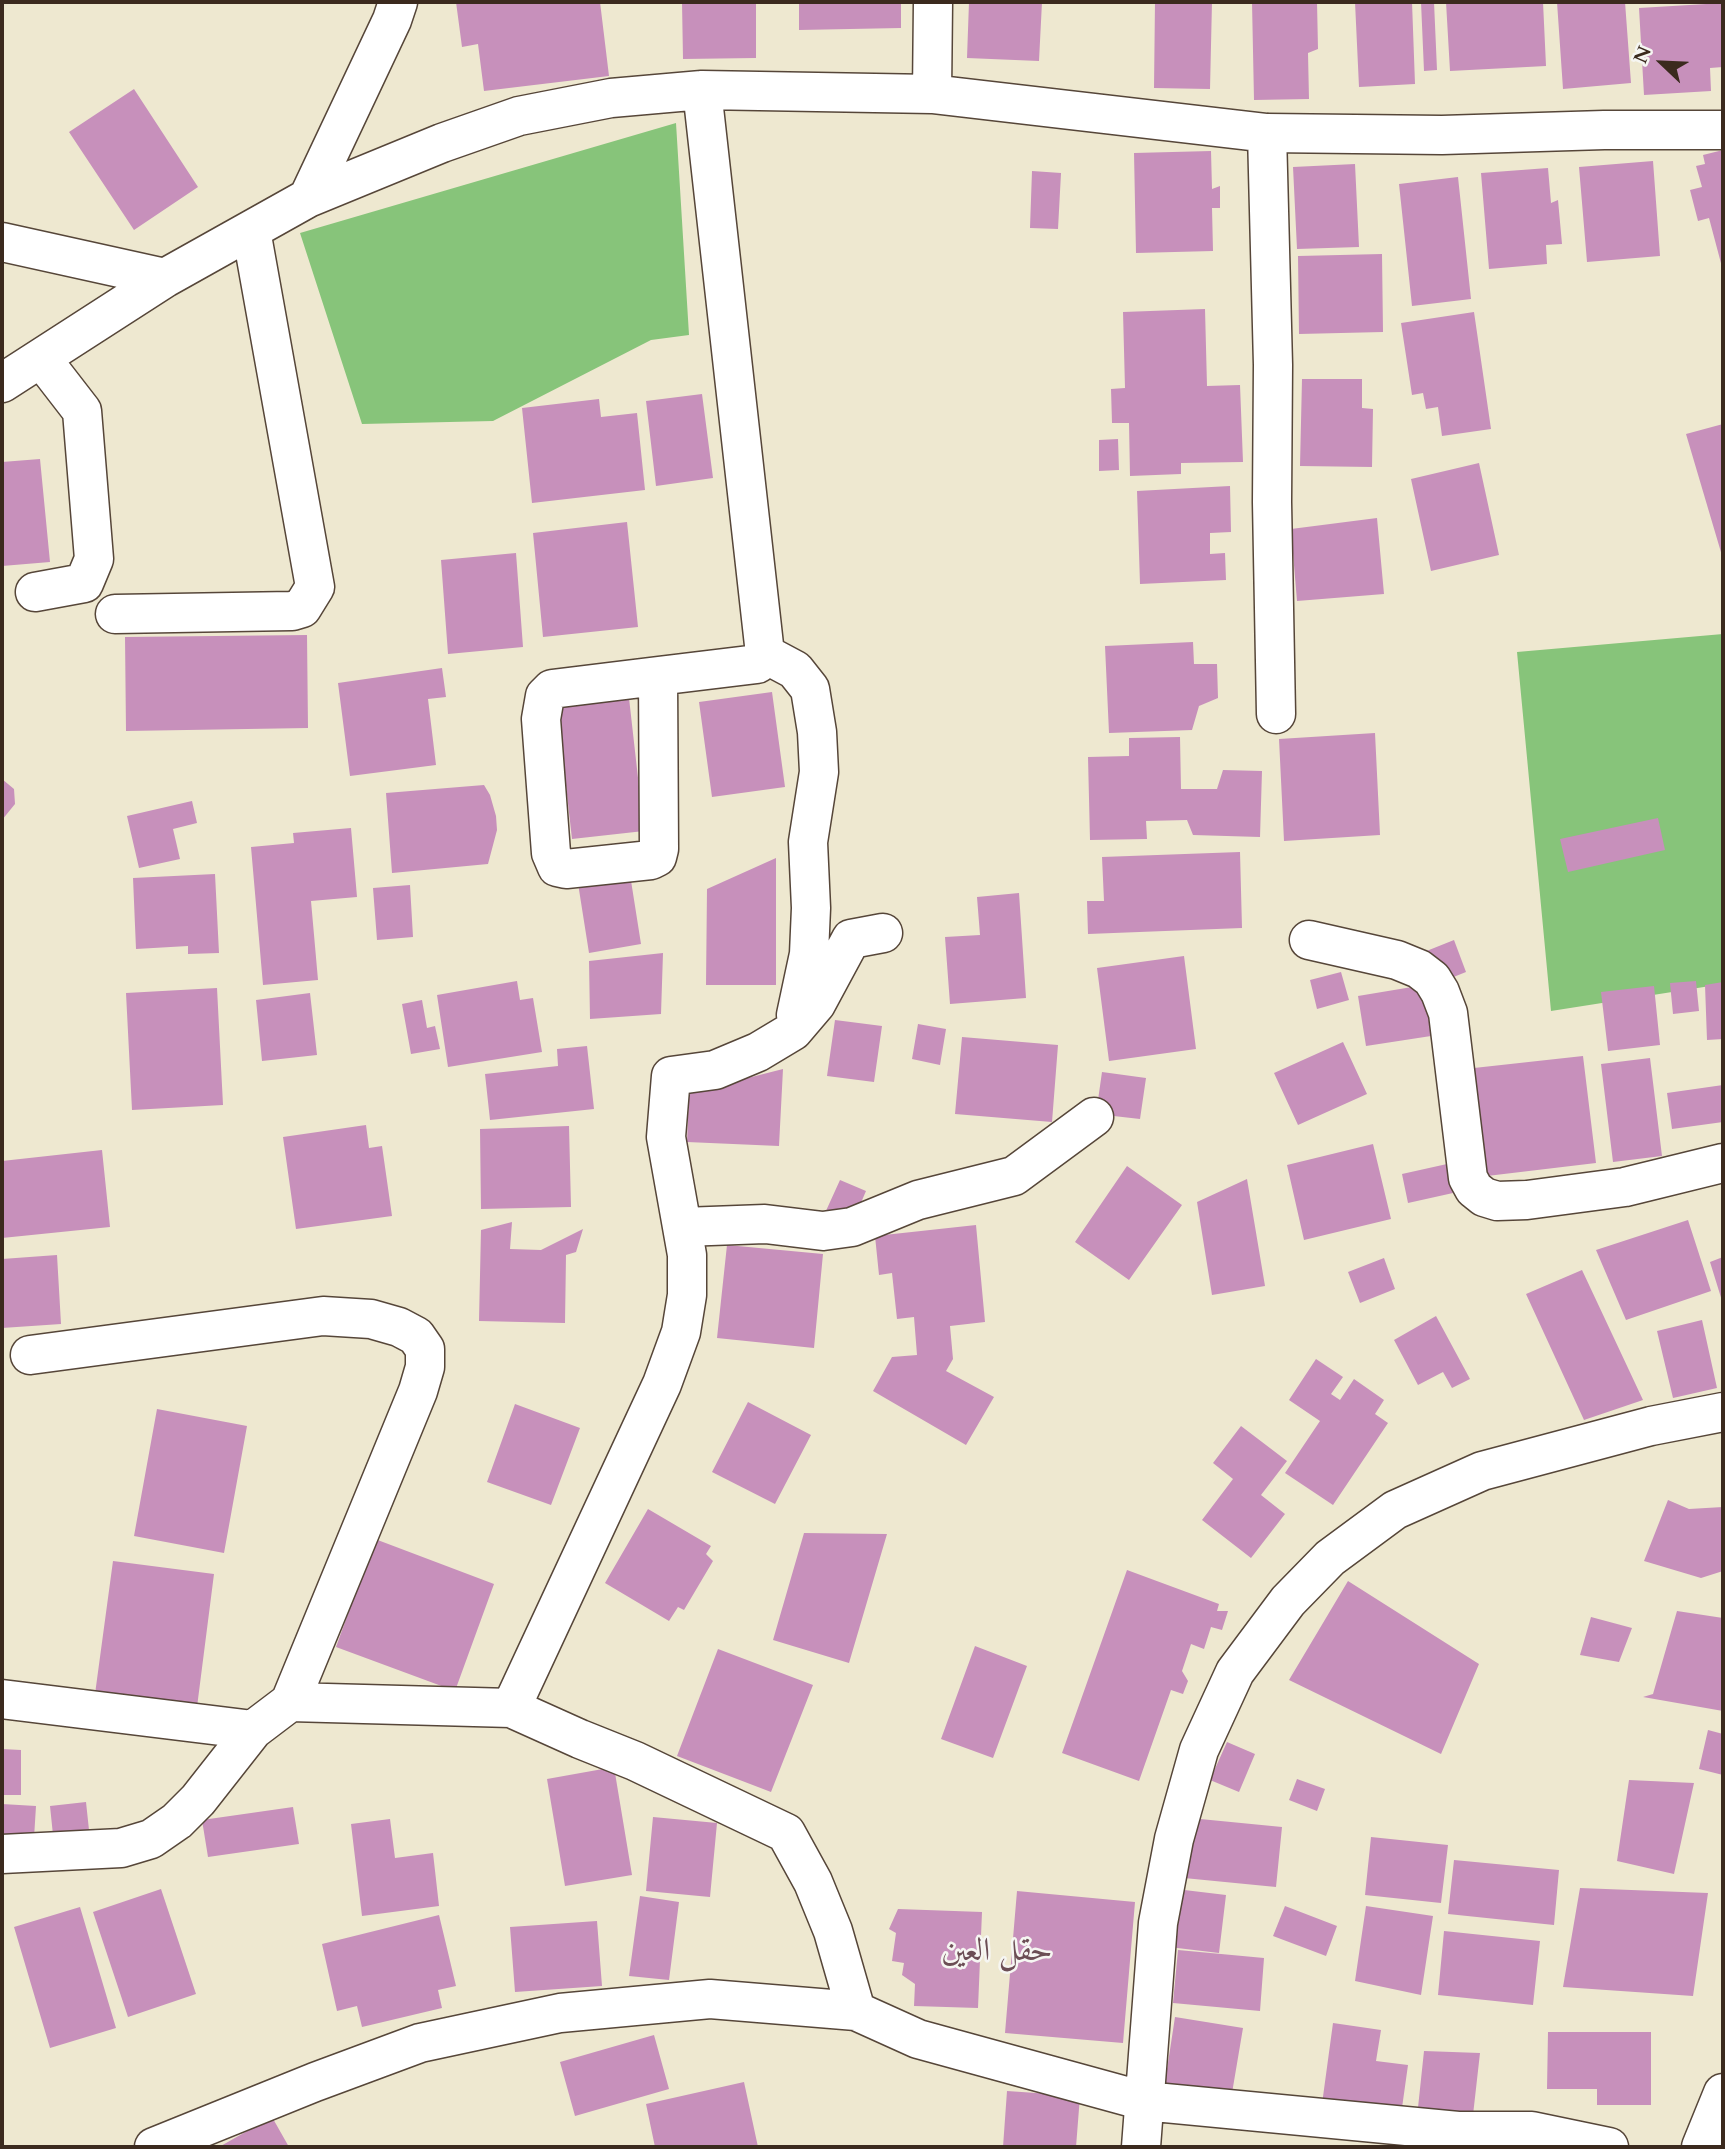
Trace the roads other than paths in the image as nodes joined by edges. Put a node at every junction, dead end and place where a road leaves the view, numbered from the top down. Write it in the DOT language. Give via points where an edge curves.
graph roads {
  1 [pos="398,2"];
  2 [pos="933,2"];
  3 [pos="702,90"];
  4 [pos="932,94"];
  5 [pos="1723,130"];
  6 [pos="1267,133"];
  7 [pos="308,198"];
  8 [pos="251,230"];
  9 [pos="2,242"];
  10 [pos="164,278"];
  11 [pos="41,358"];
  12 [pos="2,383"];
  13 [pos="36,592"];
  14 [pos="115,614"];
  15 [pos="765,654"];
  16 [pos="658,676"];
  17 [pos="1276,714"];
  18 [pos="883,933"];
  19 [pos="1309,940"];
  20 [pos="793,1031"];
  21 [pos="1094,1117"];
  22 [pos="1723,1163"];
  23 [pos="683,1227"];
  24 [pos="30,1355"];
  25 [pos="1723,1412"];
  26 [pos="2,1699"];
  27 [pos="290,1702"];
  28 [pos="511,1708"];
  29 [pos="253,1730"];
  30 [pos="2,1854"];
  31 [pos="856,2011"];
  32 [pos="1723,2093"];
  33 [pos="1144,2101"];
  34 [pos="154,2147"];
  35 [pos="1142,2147"];
  36 [pos="1609,2147"];
  37 [pos="1701,2147"];
  1 -- 7 [label="street"];
  2 -- 4 [label="street"];
  3 -- 4 [label="street"];
  3 -- 7 [label="street" via="611,98 519,116"];
  3 -- 15 [label="street"];
  4 -- 6 [label="street"];
  5 -- 6 [label="street"];
  6 -- 17 [label="street"];
  7 -- 8 [label="street"];
  8 -- 10 [label="street"];
  8 -- 14 [label="street" via="315,587 302,608 292,611"];
  9 -- 10 [label="street"];
  10 -- 11 [label="street"];
  11 -- 12 [label="street"];
  11 -- 13 [label="street" via="82,411 94,559 83,583"];
  15 -- 16 [label="street" via="757,664"];
  15 -- 20 [label="street" via="795,670 810,689 817,732 819,772 807,842 809,954"];
  16 -- 16 [label="street" via="552,689 545,696 541,719 551,853 557,867 657,857"];
  18 -- 20 [label="street" via="851,939 816,1004"];
  19 -- 22 [label="street" via="1397,960 1432,979 1448,1013 1468,1178 1484,1197 1527,1200 1625,1187"];
  20 -- 23 [label="street" via="715,1070 671,1076 667,1137"];
  21 -- 23 [label="street" via="1014,1176 918,1200 852,1227 824,1231 765,1224"];
  23 -- 28 [label="street" via="687,1295 681,1332 662,1384"];
  24 -- 27 [label="street" via="323,1316 371,1319 399,1327 425,1349 418,1391"];
  25 -- 33 [label="street" via="1651,1426 1482,1471 1395,1510 1330,1558 1288,1601 1235,1672 1199,1750 1174,1839 1158,1923"];
  26 -- 29 [label="street"];
  27 -- 28 [label="street"];
  27 -- 29 [label="street"];
  28 -- 31 [label="street" via="786,1833 833,1931"];
  29 -- 30 [label="street" via="198,1800 151,1839 121,1848"];
  31 -- 33 [label="street" via="918,2039"];
  31 -- 34 [label="street" via="710,1999 560,2013 420,2043"];
  32 -- 37 [label="street"];
  33 -- 35 [label="street"];
  33 -- 36 [label="street" via="1458,2131 1532,2132"];
}
